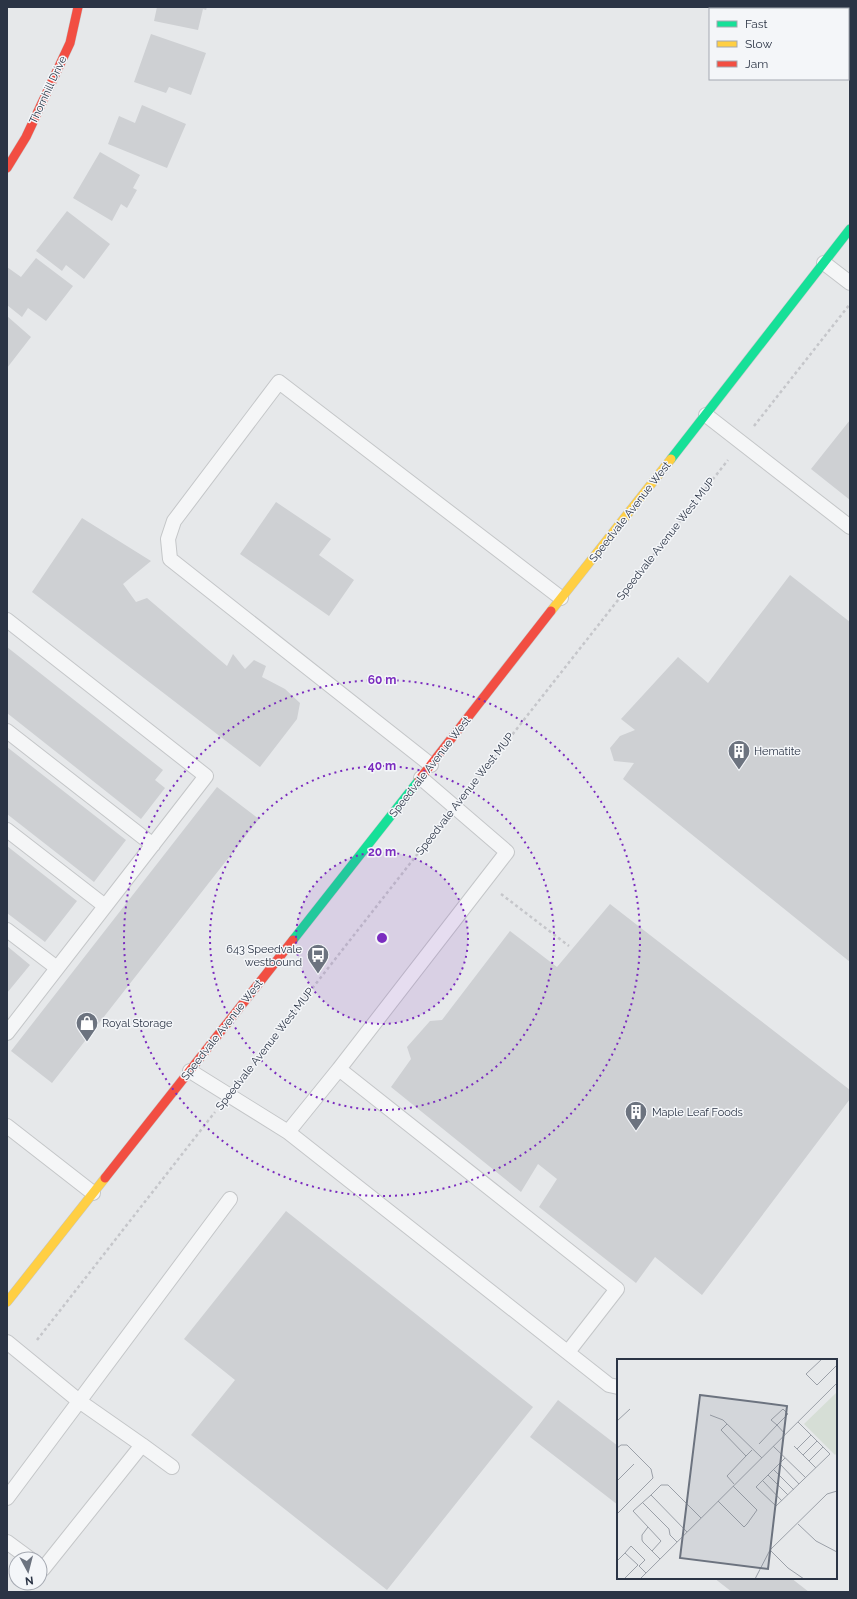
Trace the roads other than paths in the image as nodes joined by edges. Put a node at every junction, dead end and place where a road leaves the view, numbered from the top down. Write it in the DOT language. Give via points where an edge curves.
graph roads {
  1 [pos="78,7"];
  2 [pos="7,168"];
  3 [pos="850,229"];
  4 [pos="824,263"];
  5 [pos="850,283"];
  6 [pos="706,415"];
  7 [pos="850,527"];
  8 [pos="561,598"];
  9 [pos="7,620"];
  10 [pos="7,731"];
  11 [pos="431,765"];
  12 [pos="421,778"];
  13 [pos="7,830"];
  14 [pos="153,845"];
  15 [pos="105,906"];
  16 [pos="7,930"];
  17 [pos="57,968"];
  18 [pos="7,1032"];
  19 [pos="339,1069"];
  20 [pos="190,1071"];
  21 [pos="7,1126"];
  22 [pos="288,1132"];
  23 [pos="93,1193"];
  24 [pos="230,1199"];
  25 [pos="7,1302"];
  26 [pos="7,1342"];
  27 [pos="568,1352"];
  28 [pos="617,1387"];
  29 [pos="79,1401"];
  30 [pos="142,1445"];
  31 [pos="172,1467"];
  32 [pos="7,1498"];
  33 [pos="7,1542"];
  34 [pos="19,1551"];
  35 [pos="48,1563"];
  1 -- 2 [label="main road, Thornhill Drive" via="70,43 26,137"];
  3 -- 4 [label="main road, Speedvale Avenue West"];
  4 -- 5 [label="lane"];
  4 -- 6 [label="main road, Speedvale Avenue West"];
  6 -- 7 [label="lane"];
  6 -- 8 [label="main road, Speedvale Avenue West"];
  8 -- 11 [label="main road, Speedvale Avenue West"];
  8 -- 11 [label="lane" via="279,382 255,412 174,521 168,539 170,559"];
  9 -- 14 [label="lane" via="206,776"];
  10 -- 14 [label="lane"];
  11 -- 12 [label="main road, Speedvale Avenue West"];
  12 -- 19 [label="lane" via="507,852"];
  12 -- 20 [label="main road, Speedvale Avenue West"];
  13 -- 15 [label="lane"];
  14 -- 15 [label="lane"];
  15 -- 17 [label="lane"];
  16 -- 17 [label="lane"];
  17 -- 18 [label="lane"];
  19 -- 22 [label="lane"];
  19 -- 27 [label="lane" via="617,1289"];
  20 -- 22 [label="lane"];
  20 -- 23 [label="main road, Speedvale Avenue West"];
  21 -- 23 [label="lane"];
  22 -- 27 [label="lane"];
  23 -- 25 [label="main road, Speedvale Avenue West"];
  24 -- 29 [label="lane"];
  26 -- 29 [label="lane"];
  27 -- 28 [label="lane" via="609,1385"];
  29 -- 30 [label="lane"];
  29 -- 32 [label="lane"];
  30 -- 31 [label="lane"];
  30 -- 35 [label="lane"];
  33 -- 34 [label="lane"];
}
